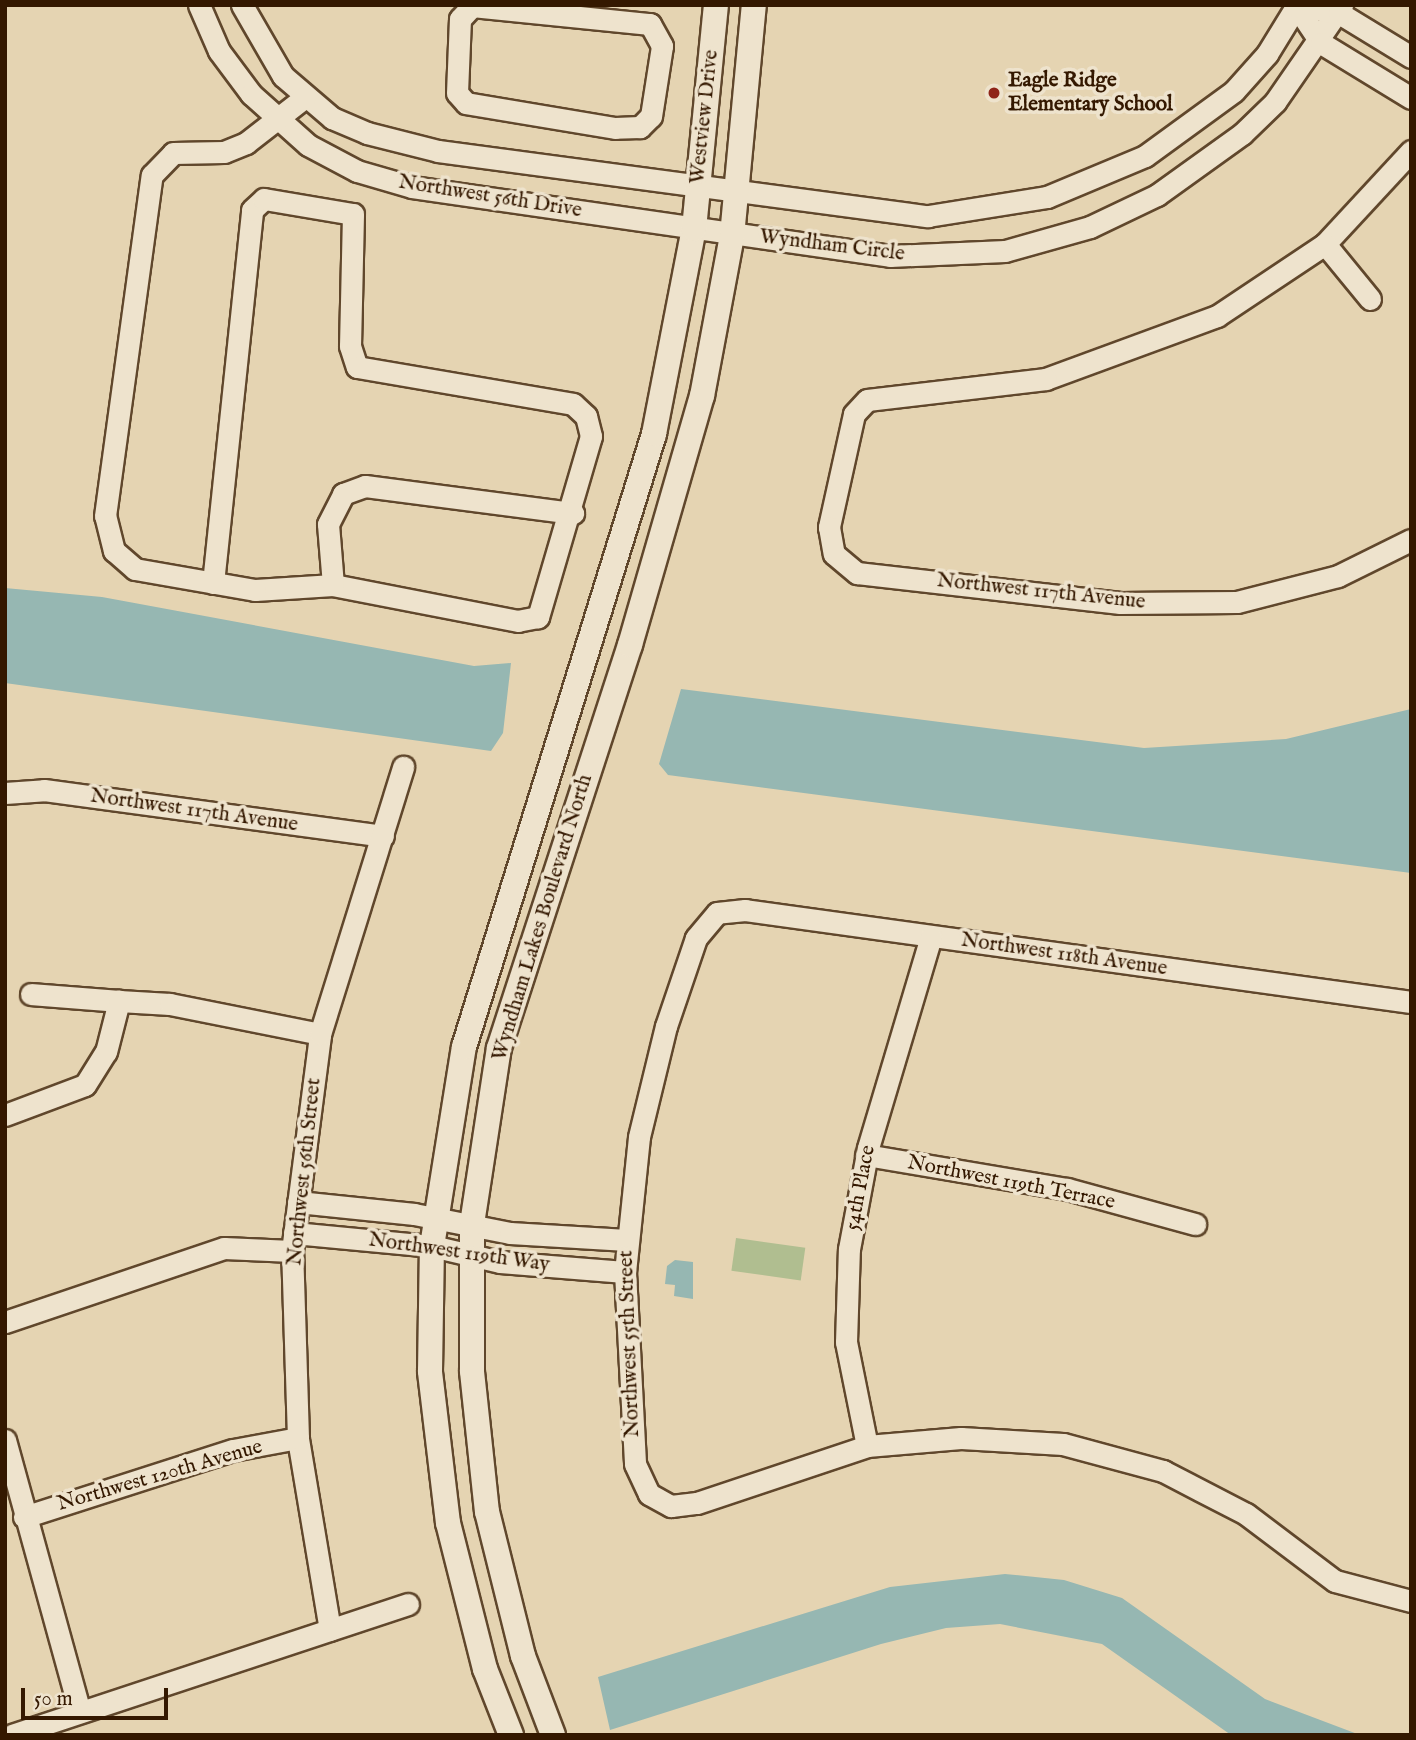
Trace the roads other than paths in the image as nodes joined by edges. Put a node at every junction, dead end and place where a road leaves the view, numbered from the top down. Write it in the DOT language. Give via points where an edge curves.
graph roads {
  1 [pos="199,5"];
  2 [pos="242,5"];
  3 [pos="472,5"];
  4 [pos="716,5"];
  5 [pos="754,5"];
  6 [pos="1296,6"];
  7 [pos="1341,9"];
  8 [pos="1321,43"];
  9 [pos="1411,57"];
  10 [pos="1409,92"];
  11 [pos="305,97"];
  12 [pos="278,121"];
  13 [pos="1411,151"];
  14 [pos="699,187"];
  15 [pos="738,191"];
  16 [pos="694,229"];
  17 [pos="732,236"];
  18 [pos="1325,244"];
  19 [pos="1370,299"];
  20 [pos="573,513"];
  21 [pos="1411,540"];
  22 [pos="213,583"];
  23 [pos="333,585"];
  24 [pos="403,767"];
  25 [pos="5,793"];
  26 [pos="383,836"];
  27 [pos="717,913"];
  28 [pos="931,937"];
  29 [pos="31,994"];
  30 [pos="119,1001"];
  31 [pos="1411,1002"];
  32 [pos="320,1034"];
  33 [pos="5,1115"];
  34 [pos="866,1155"];
  35 [pos="298,1202"];
  36 [pos="436,1218"];
  37 [pos="472,1224"];
  38 [pos="1195,1224"];
  39 [pos="627,1240"];
  40 [pos="293,1242"];
  41 [pos="432,1246"];
  42 [pos="472,1258"];
  43 [pos="625,1272"];
  44 [pos="5,1322"];
  45 [pos="298,1438"];
  46 [pos="5,1440"];
  47 [pos="867,1446"];
  48 [pos="23,1517"];
  49 [pos="1411,1601"];
  50 [pos="408,1604"];
  51 [pos="330,1630"];
  52 [pos="80,1712"];
  53 [pos="12,1735"];
  54 [pos="510,1735"];
  55 [pos="553,1735"];
  1 -- 12 [label="street, Northwest 56th Drive" via="219,51"];
  2 -- 11 [label="street, Northwest 56th Drive" via="283,76"];
  3 -- 3 [label="street" via="460,19 457,93 466,103 615,128 640,127 651,116 662,46 650,24"];
  4 -- 14 [label="street, Westview Drive"];
  5 -- 15 [label="street, Westview Drive"];
  6 -- 7 [label="street"];
  6 -- 8 [label="street"];
  6 -- 15 [label="street, Wyndham Circle" via="1267,54 1184,131 1113,173 1047,198 928,216"];
  7 -- 8 [label="street, Wyndham Circle"];
  7 -- 9 [label="street"];
  8 -- 10 [label="street"];
  8 -- 17 [label="street, Wyndham Circle" via="1275,102 1200,166 1119,216 1056,239 992,252 890,256"];
  11 -- 12 [label="street"];
  11 -- 14 [label="street, Northwest 56th Drive" via="367,133 438,151"];
  12 -- 16 [label="street, Northwest 56th Drive" via="357,171 412,187"];
  12 -- 22 [label="street" via="224,152 173,153 152,175 104,516 114,551 135,569"];
  13 -- 18 [label="street"];
  14 -- 15 [label="street, Wyndham Circle"];
  14 -- 16 [label="street, Westview Drive"];
  15 -- 17 [label="street, Wyndham Lakes Boulevard North"];
  16 -- 17 [label="street, Northwest 56th Drive"];
  16 -- 36 [label="street, Wyndham Lakes Boulevard North" via="654,434 464,1046"];
  17 -- 37 [label="street, Wyndham Lakes Boulevard North" via="698,409 630,645 499,1048"];
  18 -- 19 [label="street"];
  18 -- 21 [label="street, Northwest 117th Avenue" via="1217,316 1127,354 1046,379 882,393 854,414 829,527 834,554 857,573 1120,603 1237,602 1338,576"];
  20 -- 22 [label="street" via="591,436 586,416 573,404 366,373 350,346 353,214 264,199 251,210"];
  20 -- 23 [label="street" via="538,617 518,621"];
  20 -- 23 [label="street" via="365,486 343,494 328,524"];
  22 -- 23 [label="street" via="255,590"];
  24 -- 26 [label="street, Northwest 56th Street"];
  25 -- 26 [label="street, Northwest 117th Avenue" via="44,790"];
  26 -- 32 [label="street, Northwest 56th Street"];
  27 -- 28 [label="street, Northwest 118th Avenue" via="745,910"];
  27 -- 39 [label="street, Northwest 55th Street" via="696,938 666,1026 639,1137"];
  28 -- 31 [label="street, Northwest 118th Avenue"];
  28 -- 34 [label="street, 54th Place"];
  29 -- 30 [label="street"];
  30 -- 32 [label="street" via="170,1004"];
  30 -- 33 [label="street" via="106,1052 85,1085"];
  32 -- 35 [label="street, Northwest 56th Street"];
  34 -- 38 [label="street, Northwest 119th Terrace" via="1067,1189"];
  34 -- 47 [label="street, 54th Place" via="849,1249 846,1342"];
  35 -- 36 [label="street, Northwest 119th Way"];
  35 -- 40 [label="street, Northwest 56th Street"];
  36 -- 37 [label="street, Northwest 119th Way"];
  36 -- 41 [label="street, Wyndham Lakes Boulevard North"];
  37 -- 39 [label="street, Northwest 119th Way"];
  37 -- 42 [label="street, Wyndham Lakes Boulevard North"];
  39 -- 43 [label="street, Northwest 55th Street"];
  40 -- 41 [label="street, Northwest 119th Way"];
  40 -- 44 [label="street, Northwest 119th Way" via="224,1248"];
  40 -- 45 [label="street, Northwest 56th Street"];
  41 -- 42 [label="street, Northwest 119th Way"];
  41 -- 54 [label="street, Wyndham Lakes Boulevard North" via="430,1371 448,1523 485,1669"];
  42 -- 43 [label="street, Northwest 119th Way"];
  42 -- 55 [label="street, Wyndham Lakes Boulevard North" via="472,1371 487,1512 523,1656"];
  43 -- 47 [label="street, Northwest 55th Street" via="635,1464 649,1494 671,1506 696,1503"];
  45 -- 48 [label="street, Northwest 120th Avenue" via="233,1450"];
  45 -- 51 [label="street, Northwest 56th Street"];
  46 -- 48 [label="street"];
  47 -- 49 [label="street" via="961,1438 1063,1444 1163,1471 1246,1514 1335,1581"];
  48 -- 52 [label="street"];
  50 -- 51 [label="street"];
  51 -- 52 [label="street"];
  52 -- 53 [label="street"];
}
